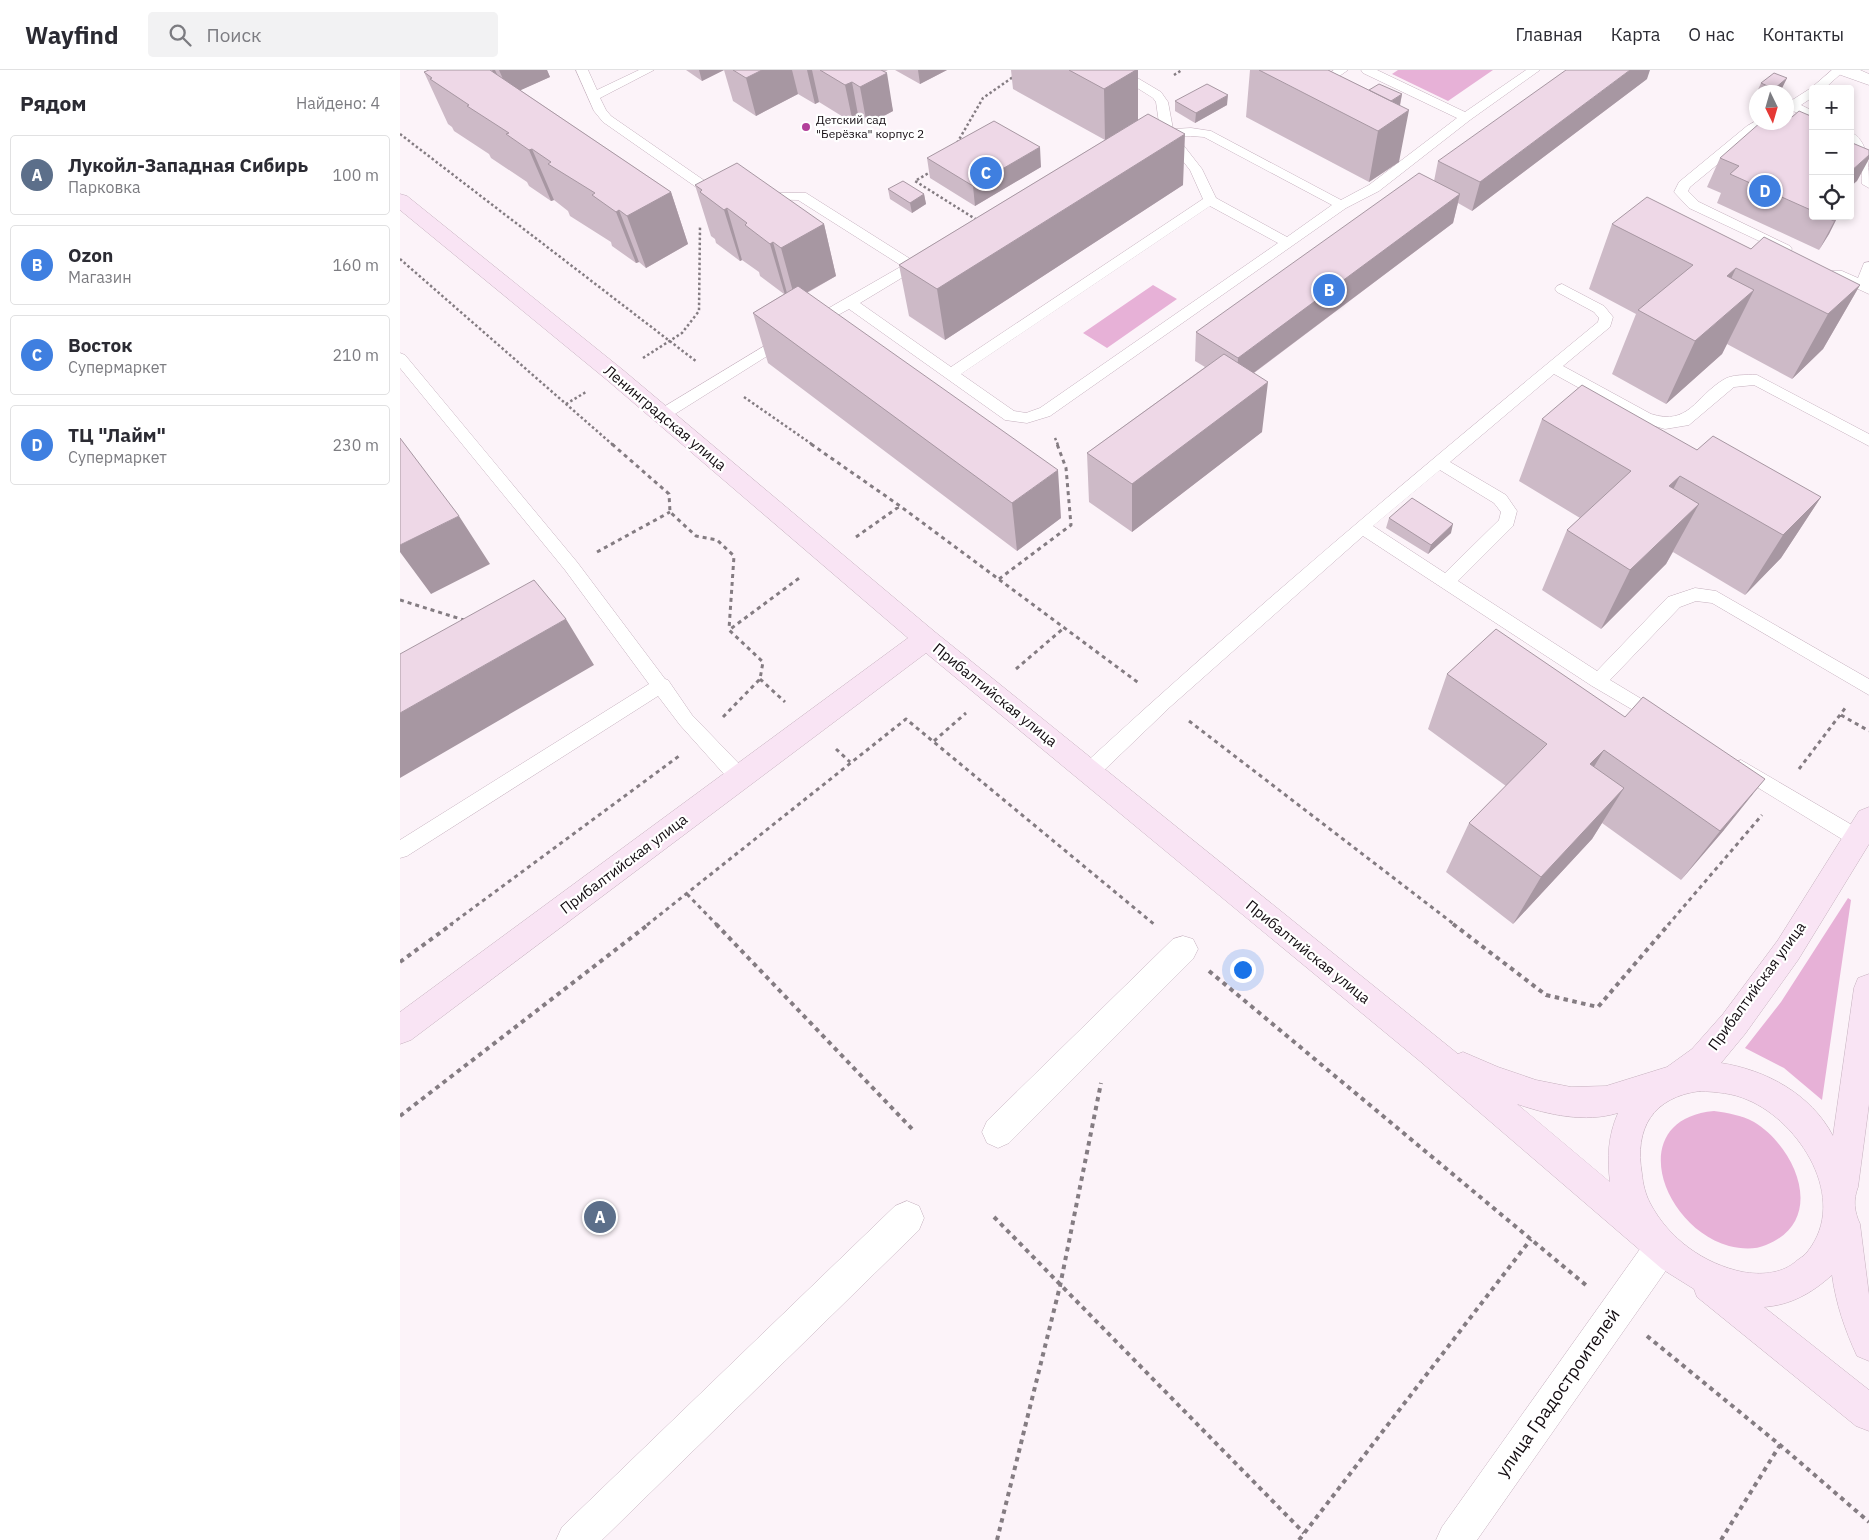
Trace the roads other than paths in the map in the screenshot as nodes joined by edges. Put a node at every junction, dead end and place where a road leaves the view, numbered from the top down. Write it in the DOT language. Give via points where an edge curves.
graph roads {
  1 [pos="582,70"];
  2 [pos="648,70"];
  3 [pos="1115,70"];
  4 [pos="1342,70"];
  5 [pos="1368,70"];
  6 [pos="1534,70"];
  7 [pos="1839,70"];
  8 [pos="1844,70"];
  9 [pos="1869,80"];
  10 [pos="1821,85"];
  11 [pos="1316,86"];
  12 [pos="1809,94"];
  13 [pos="593,96"];
  14 [pos="1794,105"];
  15 [pos="1794,109"];
  16 [pos="1809,115"];
  17 [pos="1466,117"];
  18 [pos="1750,130"];
  19 [pos="1167,133"];
  20 [pos="1143,137"];
  21 [pos="1854,139"];
  22 [pos="1869,184"];
  23 [pos="730,195"];
  24 [pos="748,195"];
  25 [pos="400,200"];
  26 [pos="1210,200"];
  27 [pos="1341,205"];
  28 [pos="984,224"];
  29 [pos="1288,243"];
  30 [pos="1800,256"];
  31 [pos="912,266"];
  32 [pos="1869,266"];
  33 [pos="1827,269"];
  34 [pos="1866,288"];
  35 [pos="1562,289"];
  36 [pos="850,303"];
  37 [pos="400,358"];
  38 [pos="1552,367"];
  39 [pos="951,374"];
  40 [pos="662,415"];
  41 [pos="1869,441"];
  42 [pos="1439,462"];
  43 [pos="1362,527"];
  44 [pos="1446,582"];
  45 [pos="926,639"];
  46 [pos="1598,681"];
  47 [pos="662,686"];
  48 [pos="1864,686"];
  49 [pos="1673,727"];
  50 [pos="1731,762"];
  51 [pos="1089,772"];
  52 [pos="739,777"];
  53 [pos="1865,834"];
  54 [pos="400,850"];
  55 [pos="1183,949"];
  56 [pos="1869,988"];
  57 [pos="400,1030"];
  58 [pos="1432,1052"];
  59 [pos="1675,1080"];
  60 [pos="998,1132"];
  61 [pos="1841,1205"];
  62 [pos="907,1218"];
  63 [pos="1674,1257"];
  64 [pos="1869,1344"];
  65 [pos="1869,1413"];
  66 [pos="575,1540"];
  67 [pos="1455,1540"];
  1 -- 13 [label="lane"];
  2 -- 13 [label="lane"];
  3 -- 19 [label="lane" via="1157,95 1162,102"];
  4 -- 11 [label="lane"];
  5 -- 17 [label="lane"];
  6 -- 17 [label="lane"];
  7 -- 10 [label="lane"];
  8 -- 9 [label="street"];
  12 -- 14 [label="lane"];
  13 -- 23 [label="lane" via="607,119 711,191"];
  15 -- 16 [label="lane"];
  17 -- 27 [label="lane" via="1374,188"];
  18 -- 30 [label="lane" via="1684,185 1681,192 1694,205"];
  19 -- 20 [label="lane"];
  19 -- 26 [label="lane" via="1196,169"];
  19 -- 27 [label="lane" via="1207,134"];
  21 -- 22 [label="lane" via="1868,154"];
  24 -- 31 [label="lane" via="802,196"];
  25 -- 40 [label="street, Ленинградская улица"];
  26 -- 29 [label="lane"];
  26 -- 39 [label="lane"];
  27 -- 29 [label="lane"];
  28 -- 31 [label="lane"];
  29 -- 39 [label="lane" via="1046,412 1027,418 1010,416"];
  31 -- 36 [label="lane"];
  32 -- 34 [label="lane"];
  33 -- 34 [label="lane"];
  35 -- 38 [label="lane" via="1599,309 1606,317 1605,324"];
  36 -- 39 [label="lane"];
  36 -- 40 [label="lane" via="718,378"];
  37 -- 47 [label="lane" via="572,566"];
  38 -- 41 [label="lane" via="1646,418 1665,424 1684,421 1729,383 1757,380"];
  38 -- 42 [label="lane"];
  40 -- 45 [label="street, Ленинградская улица"];
  42 -- 43 [label="lane"];
  42 -- 44 [label="lane" via="1500,499 1509,511 1508,522"];
  43 -- 44 [label="lane"];
  43 -- 51 [label="lane"];
  44 -- 46 [label="lane"];
  45 -- 51 [label="street, Прибалтийская улица"];
  45 -- 52 [label="street, Прибалтийская улица"];
  46 -- 48 [label="lane" via="1674,602 1695,594 1716,598"];
  46 -- 49 [label="lane"];
  47 -- 52 [label="lane" via="686,720"];
  47 -- 54 [label="lane"];
  50 -- 53 [label="lane" via="1781,792"];
  51 -- 58 [label="street, Прибалтийская улица"];
  52 -- 57 [label="street, Прибалтийская улица"];
  53 -- 59 [label="street, Прибалтийская улица" via="1734,1024 1703,1060"];
  55 -- 60 [label="street"];
  56 -- 61 [label="street"];
  58 -- 59 [label="street, Прибалтийская улица" via="1494,1081 1571,1102 1606,1101"];
  58 -- 63 [label="street, Прибалтийская улица"];
  59 -- 61 [label="street" via="1700,1076 1727,1077 1780,1100 1803,1120 1822,1144 1835,1172"];
  59 -- 63 [label="street" via="1655,1090 1639,1105 1628,1124 1623,1148 1623,1172 1630,1199 1644,1224"];
  61 -- 63 [label="street" via="1838,1236 1827,1258 1811,1274 1789,1286 1764,1291 1736,1289 1709,1280"];
  61 -- 64 [label="street" via="1850,1293 1858,1322"];
  62 -- 66 [label="street"];
  63 -- 65 [label="street"];
  63 -- 67 [label="street, улица Градостроителей" via="1616,1310"];
}
